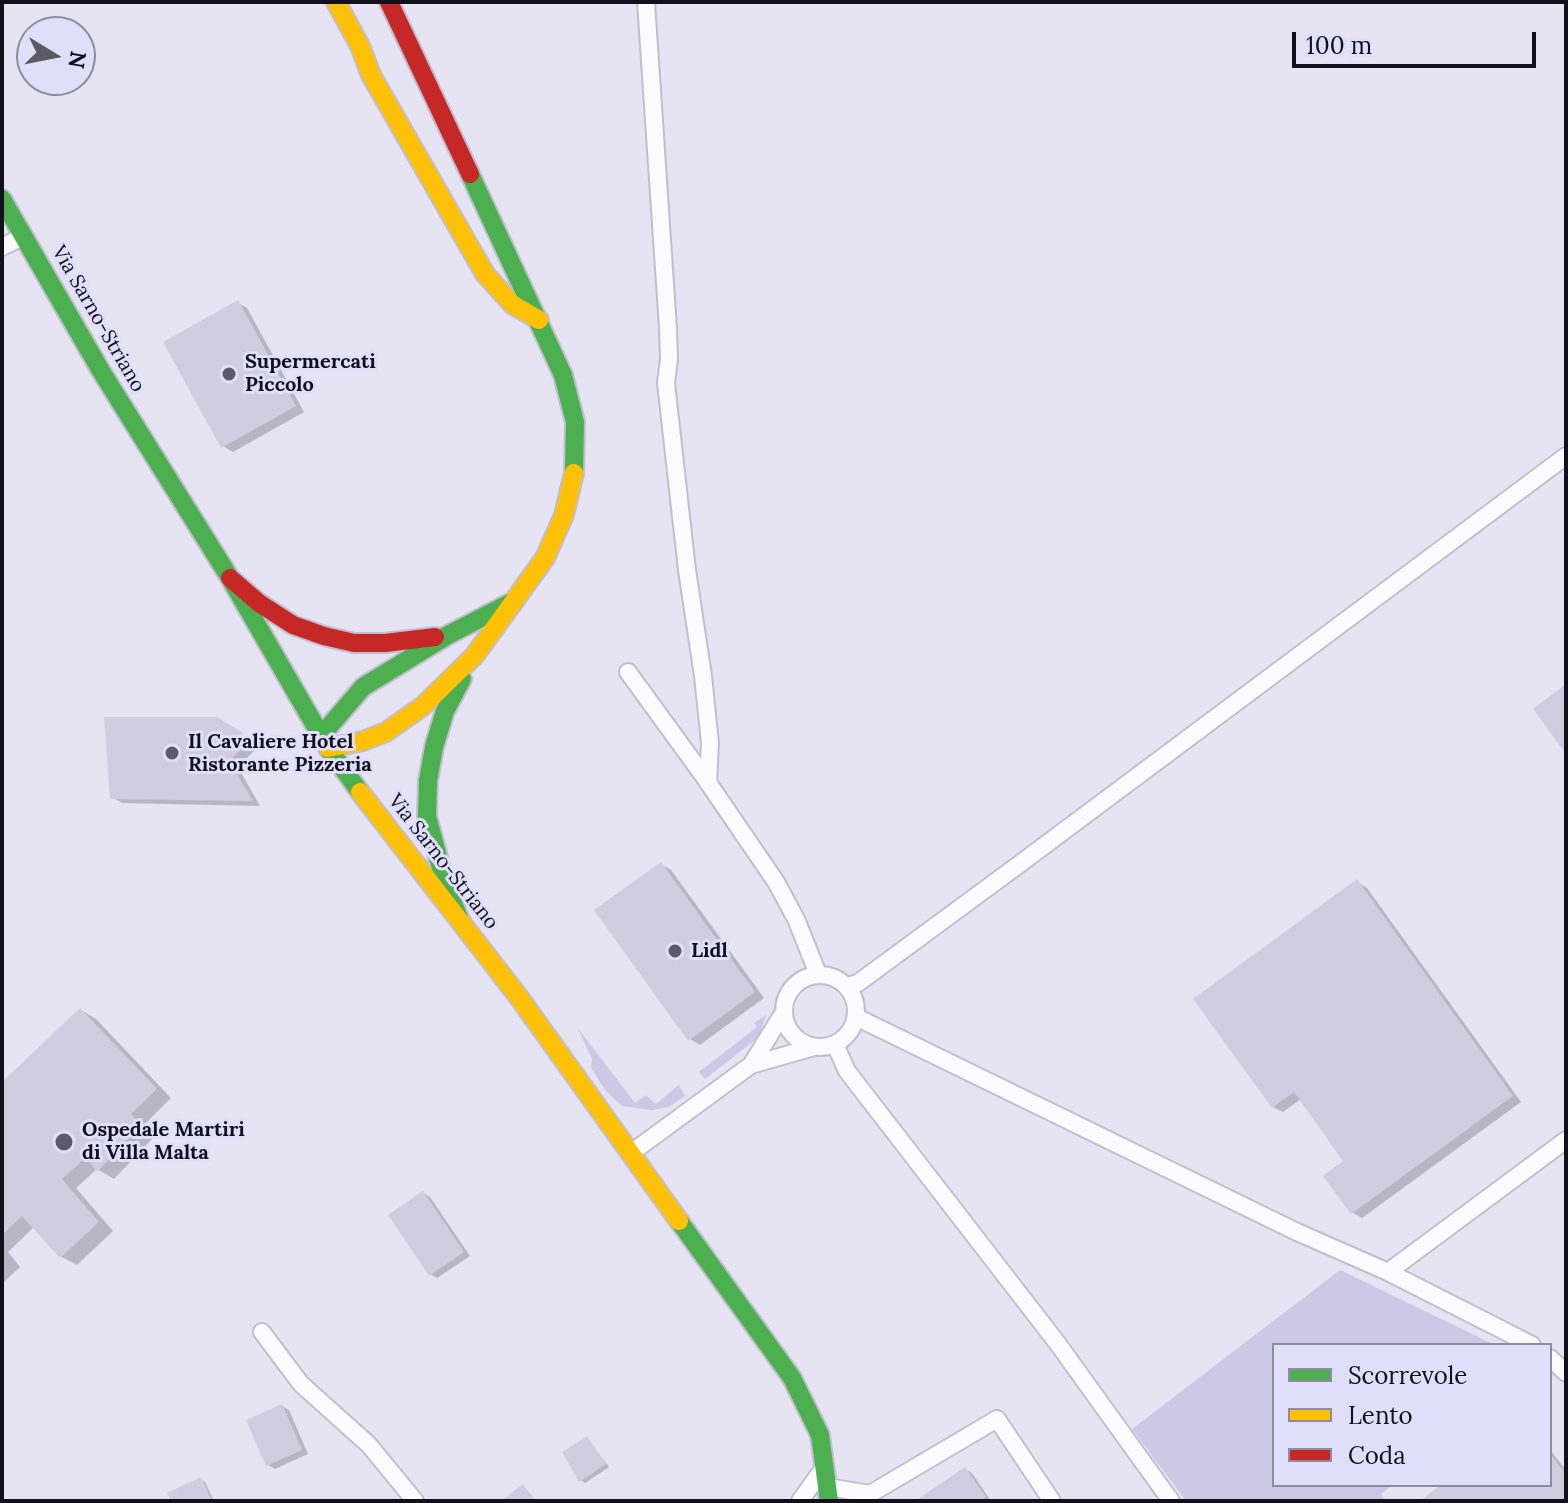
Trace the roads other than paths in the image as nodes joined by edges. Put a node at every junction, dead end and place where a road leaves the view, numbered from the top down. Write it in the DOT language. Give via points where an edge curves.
graph roads {
  1 [pos="323,2"];
  2 [pos="336,2"];
  3 [pos="389,2"];
  4 [pos="646,2"];
  5 [pos="370,6"];
  6 [pos="360,46"];
  7 [pos="450,128"];
  8 [pos="2,199"];
  9 [pos="24,236"];
  10 [pos="2,247"];
  11 [pos="541,321"];
  12 [pos="1566,456"];
  13 [pos="230,578"];
  14 [pos="518,598"];
  15 [pos="448,635"];
  16 [pos="475,655"];
  17 [pos="628,672"];
  18 [pos="325,742"];
  19 [pos="708,783"];
  20 [pos="459,918"];
  21 [pos="818,974"];
  22 [pos="847,986"];
  23 [pos="784,1012"];
  24 [pos="856,1017"];
  25 [pos="835,1044"];
  26 [pos="814,1047"];
  27 [pos="751,1065"];
  28 [pos="1566,1140"];
  29 [pos="631,1153"];
  30 [pos="1388,1272"];
  31 [pos="262,1332"];
  32 [pos="1528,1343"];
  33 [pos="825,1466"];
  34 [pos="828,1494"];
  35 [pos="415,1501"];
  36 [pos="800,1501"];
  37 [pos="1052,1501"];
  38 [pos="1171,1501"];
  1 -- 6 [label="main road"];
  2 -- 6 [label="main road"];
  3 -- 7 [label="main road"];
  4 -- 19 [label="street" via="668,328 666,383 703,676"];
  5 -- 7 [label="main road"];
  6 -- 11 [label="main road" via="371,75 485,274 512,304"];
  7 -- 11 [label="main road"];
  8 -- 9 [label="main road, Via Sarno-Striano"];
  9 -- 10 [label="street"];
  9 -- 13 [label="main road, Via Sarno-Striano"];
  11 -- 14 [label="main road" via="575,422 575,468 560,525"];
  12 -- 22 [label="street" via="1021,863"];
  13 -- 15 [label="main road" via="293,625 324,636 385,643"];
  13 -- 18 [label="main road, Via Sarno-Striano"];
  14 -- 15 [label="main road"];
  14 -- 16 [label="main road"];
  15 -- 18 [label="main road" via="363,687 345,705"];
  16 -- 18 [label="main road" via="423,706 386,732 363,741"];
  16 -- 20 [label="main road" via="445,711 428,781 427,816"];
  17 -- 19 [label="street"];
  18 -- 20 [label="main road, Via Sarno-Striano"];
  19 -- 21 [label="street" via="786,899"];
  20 -- 29 [label="main road, Via Sarno-Striano"];
  21 -- 22 [label="street"];
  21 -- 23 [label="street" via="790,991"];
  22 -- 24 [label="street"];
  23 -- 26 [label="street" via="793,1035"];
  23 -- 27 [label="street"];
  24 -- 25 [label="street"];
  24 -- 30 [label="street"];
  25 -- 26 [label="street"];
  25 -- 38 [label="street" via="847,1071 1058,1344"];
  26 -- 27 [label="street"];
  27 -- 29 [label="street"];
  28 -- 30 [label="street"];
  29 -- 33 [label="main road, Via Sarno-Striano" via="792,1378 820,1435"];
  30 -- 32 [label="street"];
  31 -- 35 [label="street" via="301,1384 369,1445"];
  33 -- 34 [label="main road, Via Sarno-Striano"];
  33 -- 36 [label="street"];
  34 -- 37 [label="street" via="870,1494 997,1419"];
}
